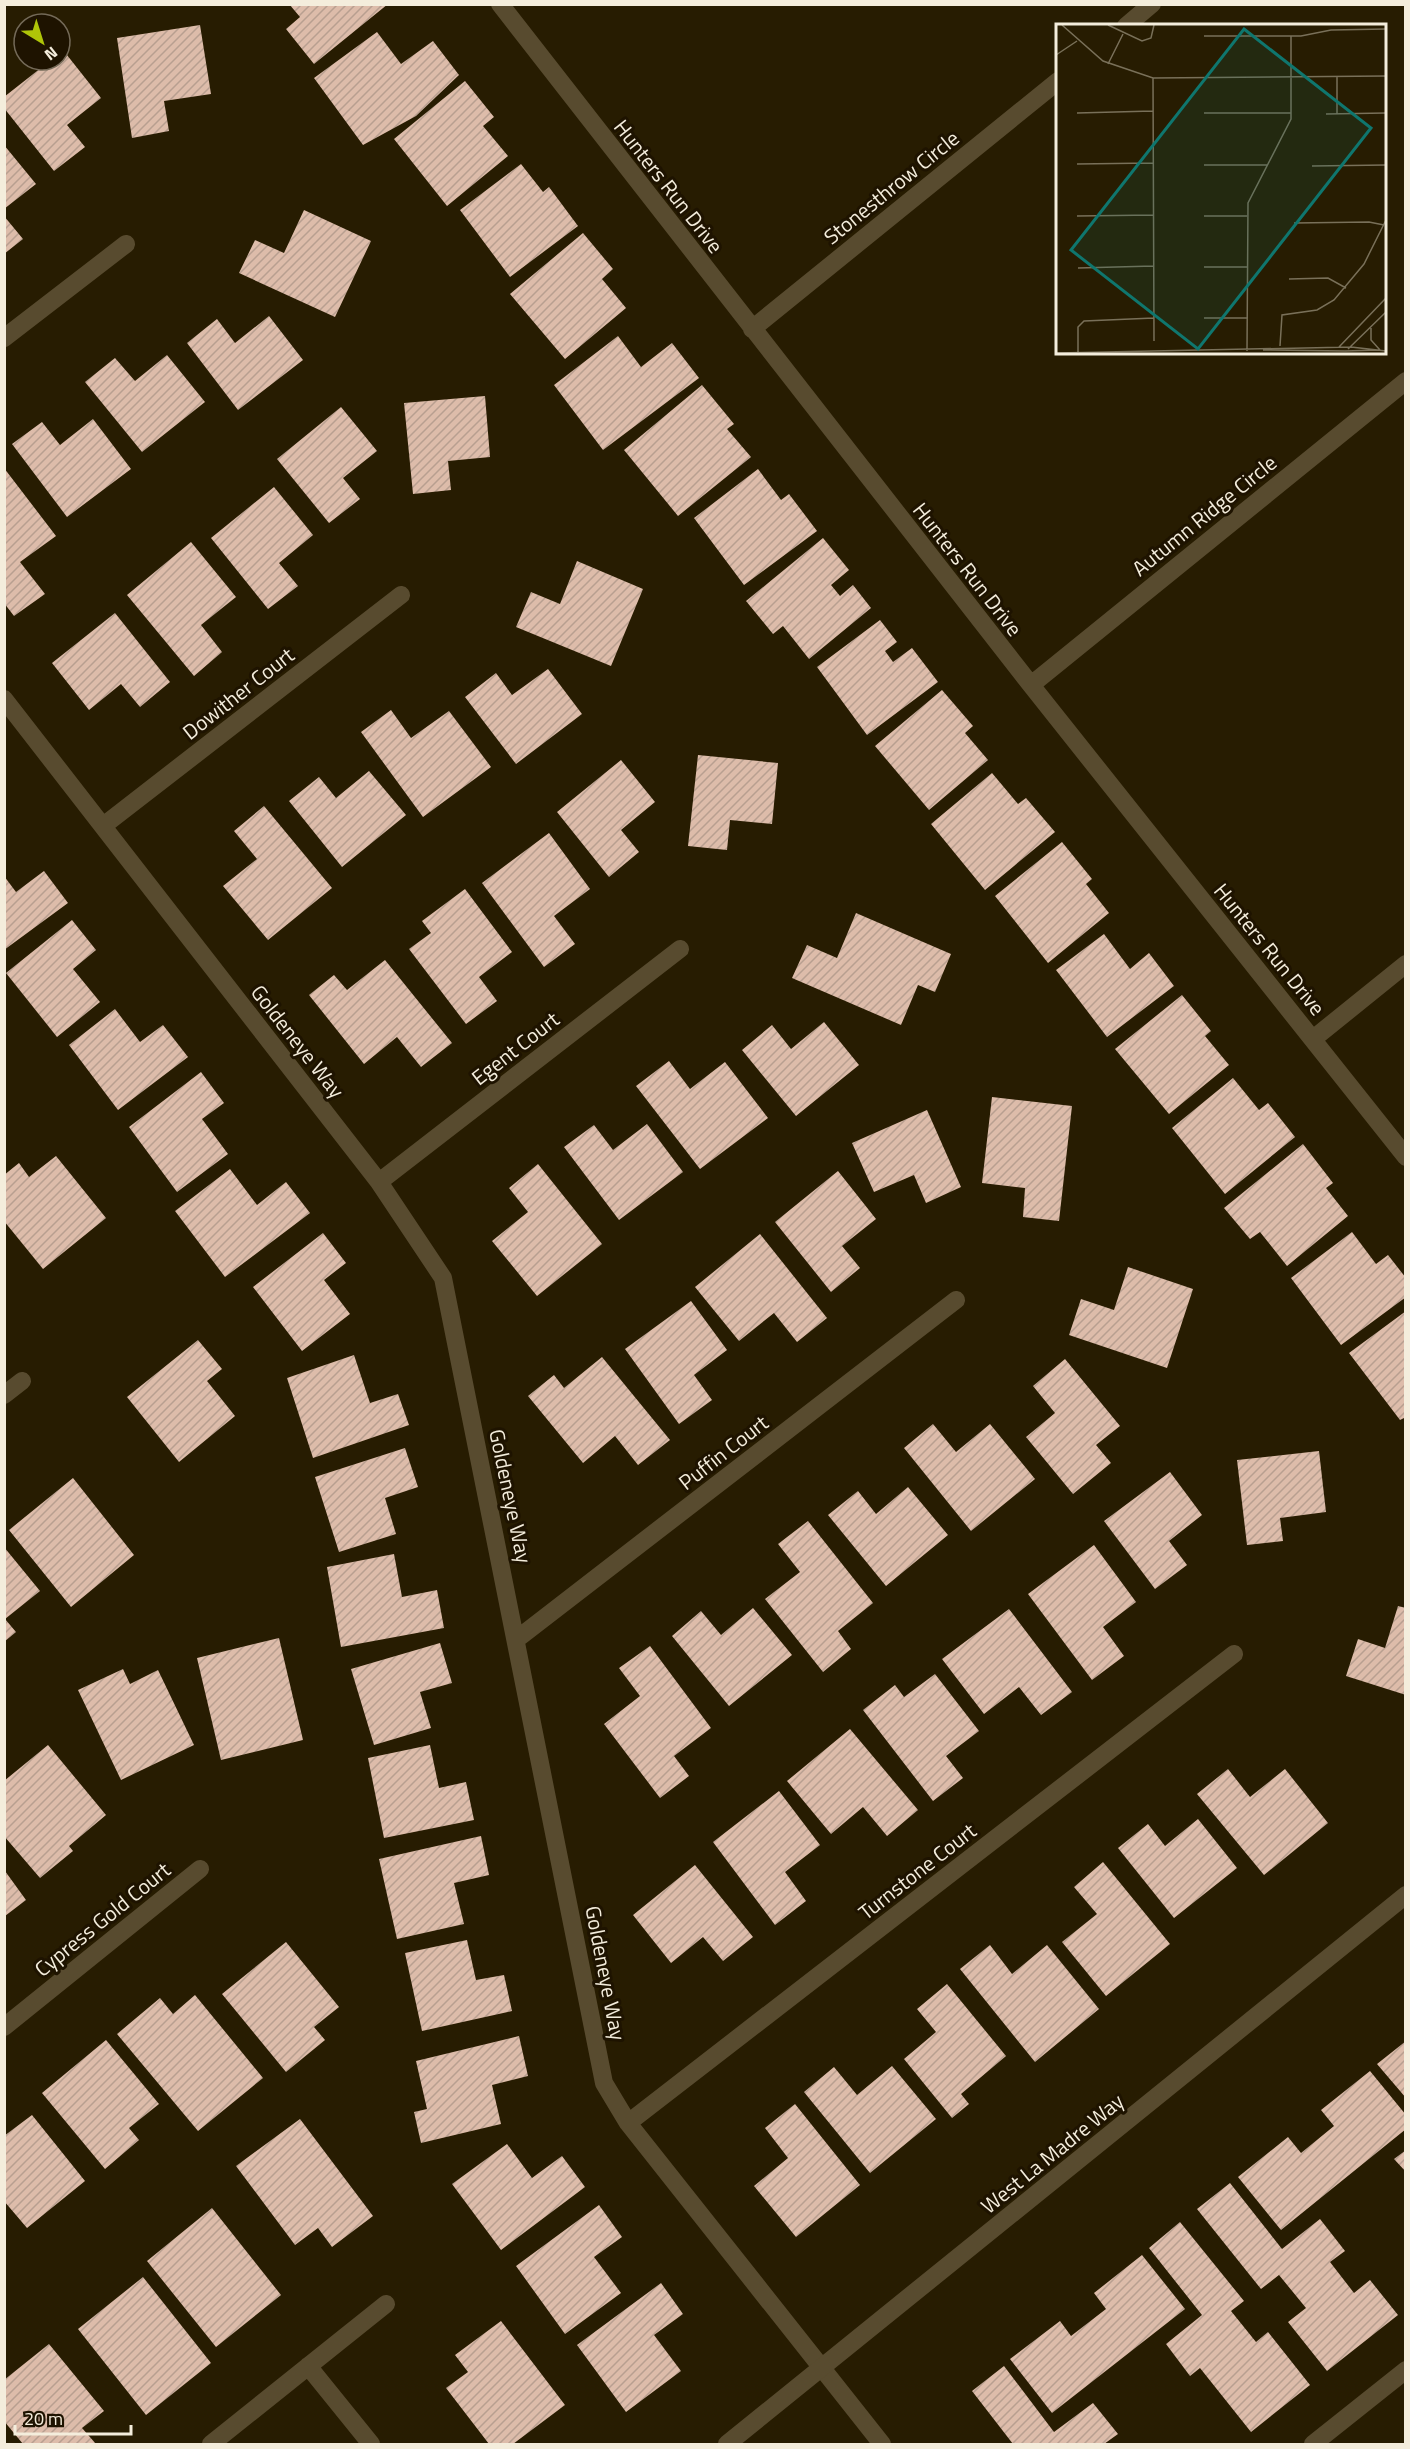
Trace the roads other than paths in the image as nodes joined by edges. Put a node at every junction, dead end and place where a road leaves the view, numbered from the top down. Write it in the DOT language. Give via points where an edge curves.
graph roads {
  1 [pos="500,4"];
  2 [pos="1152,4"];
  3 [pos="1128,24"];
  4 [pos="1056,83"];
  5 [pos="126,244"];
  6 [pos="752,329"];
  7 [pos="4,338"];
  8 [pos="1406,381"];
  9 [pos="401,596"];
  10 [pos="1031,685"];
  11 [pos="4,699"];
  12 [pos="103,826"];
  13 [pos="680,949"];
  14 [pos="1406,964"];
  15 [pos="1313,1039"];
  16 [pos="1406,1157"];
  17 [pos="379,1182"];
  18 [pos="956,1300"];
  19 [pos="22,1381"];
  20 [pos="4,1395"];
  21 [pos="517,1640"];
  22 [pos="1234,1654"];
  23 [pos="200,1869"];
  24 [pos="1406,1895"];
  25 [pos="4,2027"];
  26 [pos="628,2123"];
  27 [pos="386,2304"];
  28 [pos="308,2366"];
  29 [pos="821,2369"];
  30 [pos="1406,2370"];
  31 [pos="211,2445"];
  32 [pos="371,2445"];
  33 [pos="727,2445"];
  34 [pos="882,2445"];
  35 [pos="1312,2445"];
  1 -- 6 [label="street, Hunters Run Drive"];
  2 -- 3 [label="street"];
  4 -- 6 [label="street, Stonesthrow Circle"];
  5 -- 7 [label="street"];
  6 -- 10 [label="street, Hunters Run Drive"];
  8 -- 10 [label="street, Autumn Ridge Circle"];
  9 -- 12 [label="street, Dowither Court"];
  10 -- 15 [label="street, Hunters Run Drive"];
  11 -- 12 [label="street, Goldeneye Way"];
  12 -- 17 [label="street, Goldeneye Way"];
  13 -- 17 [label="street, Egent Court"];
  14 -- 15 [label="street"];
  15 -- 16 [label="street, Hunters Run Drive"];
  17 -- 21 [label="street, Goldeneye Way" via="443,1278"];
  18 -- 21 [label="street, Puffin Court"];
  19 -- 20 [label="street"];
  21 -- 26 [label="street, Goldeneye Way" via="604,2083"];
  22 -- 26 [label="street, Turnstone Court"];
  23 -- 25 [label="street, Cypress Gold Court"];
  24 -- 29 [label="street, West La Madre Way"];
  26 -- 29 [label="street, Goldeneye Way"];
  27 -- 28 [label="street"];
  28 -- 31 [label="street"];
  28 -- 32 [label="street"];
  29 -- 33 [label="street, West La Madre Way"];
  29 -- 34 [label="street, Goldeneye Way"];
  30 -- 35 [label="street"];
}
